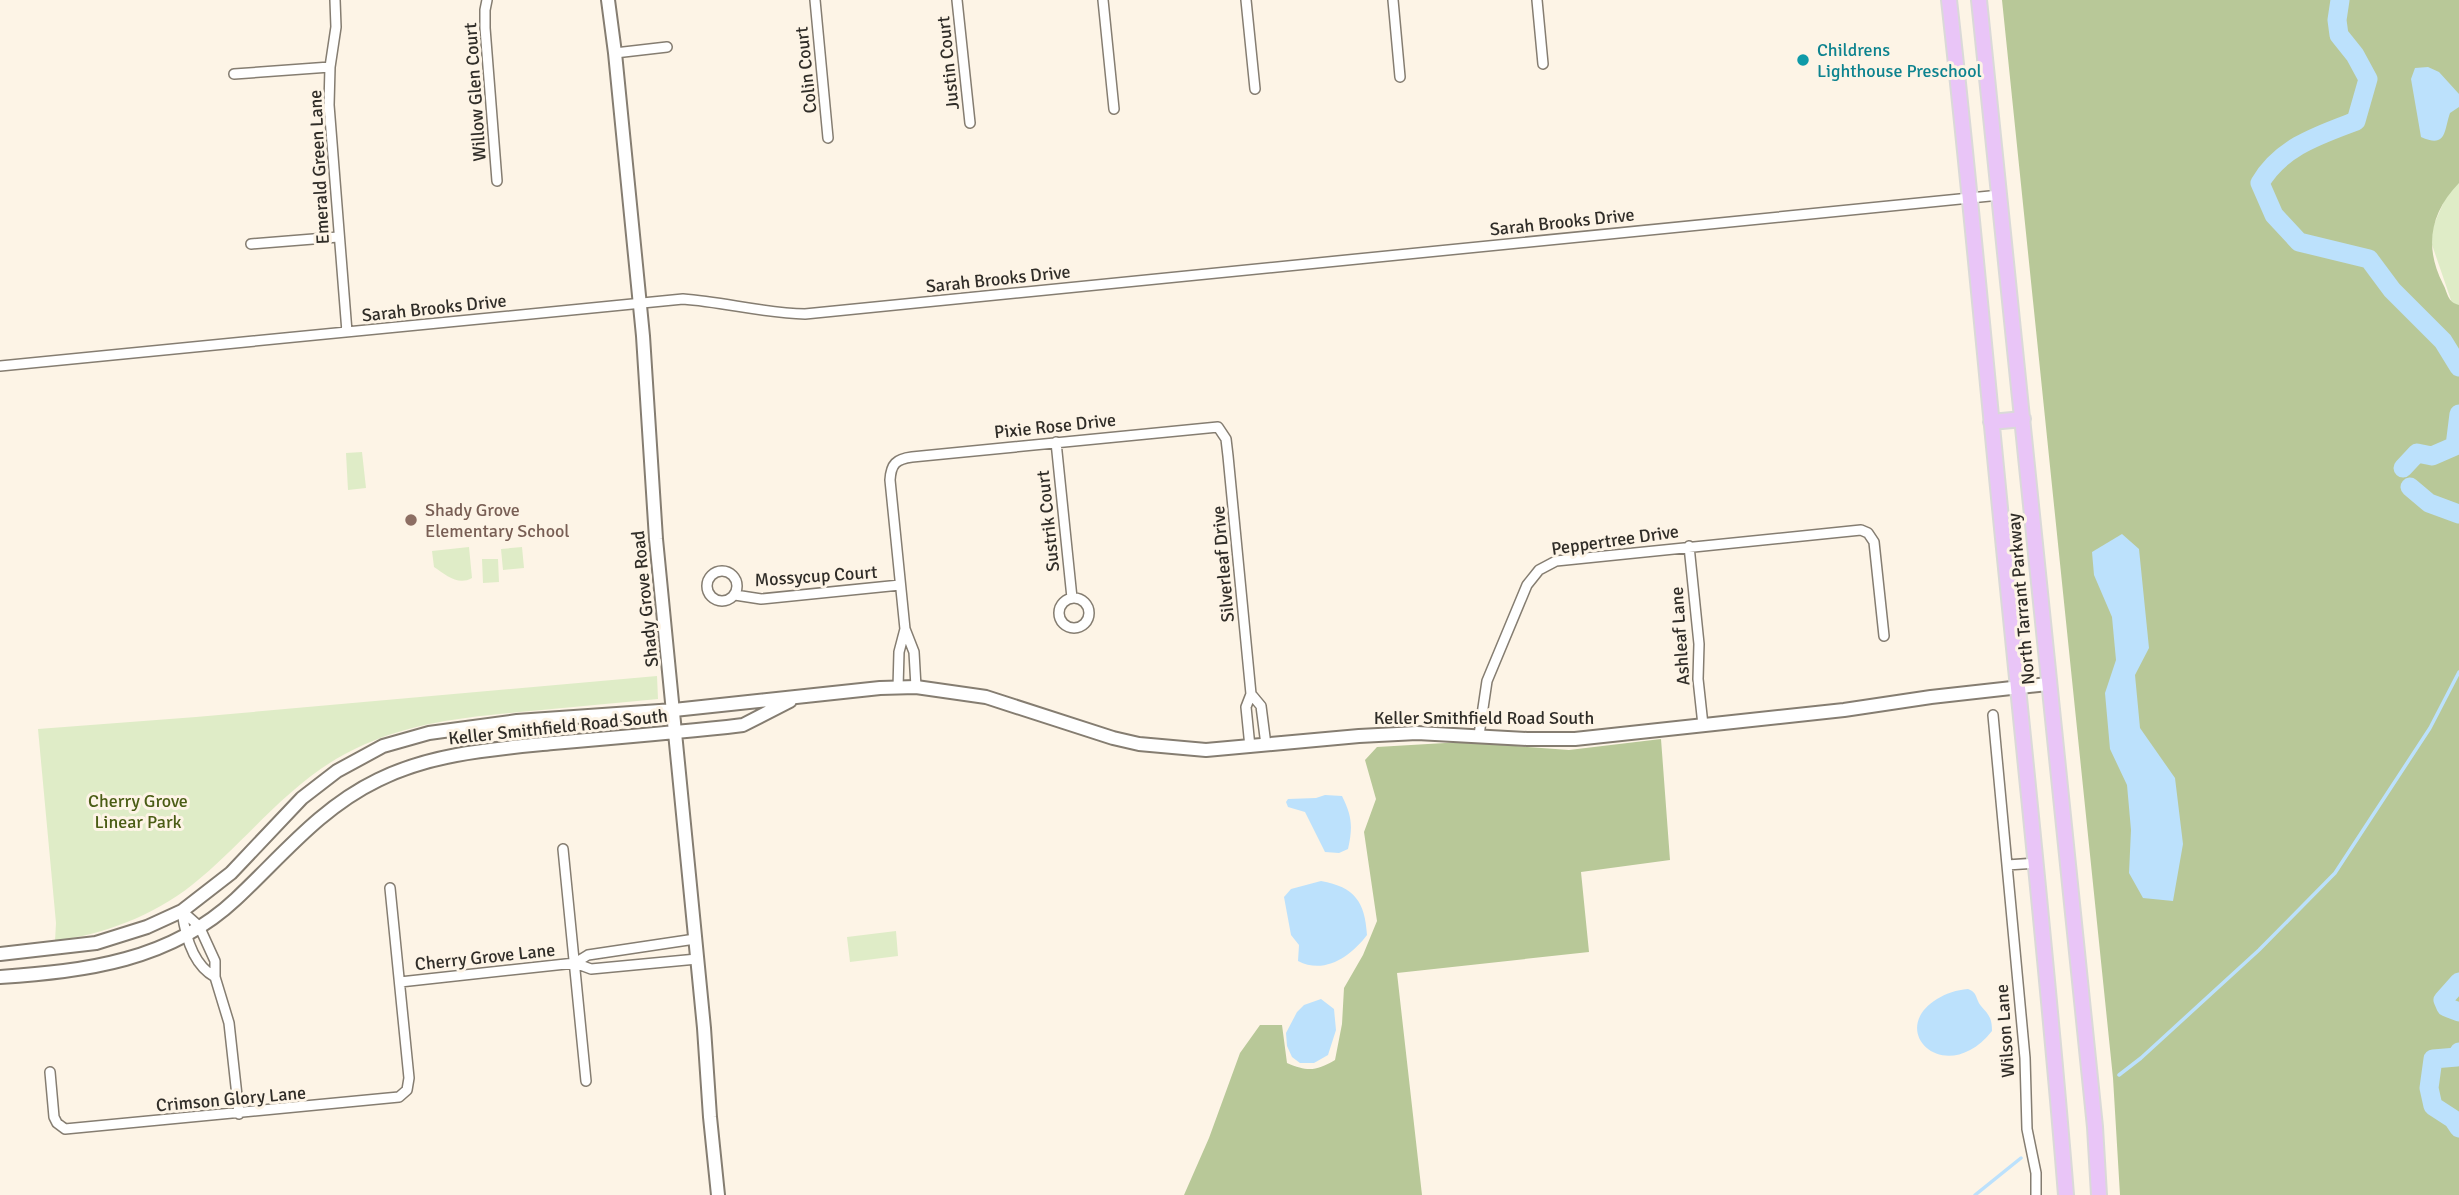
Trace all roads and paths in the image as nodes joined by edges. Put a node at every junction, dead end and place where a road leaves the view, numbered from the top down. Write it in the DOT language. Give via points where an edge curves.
graph roads {
  1 [pos="335,0"];
  2 [pos="487,0"];
  3 [pos="608,0"];
  4 [pos="815,0"];
  5 [pos="957,0"];
  6 [pos="1103,0"];
  7 [pos="1246,0"];
  8 [pos="1393,0"];
  9 [pos="1537,0"];
  10 [pos="1949,0"];
  11 [pos="1979,0"];
  12 [pos="667,47"];
  13 [pos="615,52"];
  14 [pos="1543,64"];
  15 [pos="330,67"];
  16 [pos="234,74"];
  17 [pos="1400,78"];
  18 [pos="1255,89"];
  19 [pos="1114,109"];
  20 [pos="970,123"];
  21 [pos="828,138"];
  22 [pos="497,181"];
  23 [pos="2000,195"];
  24 [pos="1971,197"];
  25 [pos="338,237"];
  26 [pos="251,244"];
  27 [pos="640,302"];
  28 [pos="347,332"];
  29 [pos="0,366"];
  30 [pos="2024,419"];
  31 [pos="1991,422"];
  32 [pos="1223,432"];
  33 [pos="1056,442"];
  34 [pos="1689,546"];
  35 [pos="900,585"];
  36 [pos="735,595"];
  37 [pos="1072,598"];
  38 [pos="905,629"];
  39 [pos="1884,636"];
  40 [pos="2048,684"];
  41 [pos="916,687"];
  42 [pos="2019,687"];
  43 [pos="898,688"];
  44 [pos="1251,694"];
  45 [pos="800,696"];
  46 [pos="674,710"];
  47 [pos="1993,715"];
  48 [pos="1703,725"];
  49 [pos="676,731"];
  50 [pos="1479,735"];
  51 [pos="1266,745"];
  52 [pos="1250,747"];
  53 [pos="563,849"];
  54 [pos="2036,863"];
  55 [pos="2007,865"];
  56 [pos="390,888"];
  57 [pos="182,911"];
  58 [pos="199,926"];
  59 [pos="185,935"];
  60 [pos="695,940"];
  61 [pos="0,954"];
  62 [pos="697,959"];
  63 [pos="575,963"];
  64 [pos="0,977"];
  65 [pos="215,978"];
  66 [pos="400,982"];
  67 [pos="50,1072"];
  68 [pos="586,1081"];
  69 [pos="239,1114"];
  70 [pos="718,1195"];
  71 [pos="2036,1195"];
  72 [pos="2066,1195"];
  73 [pos="2099,1195"];
  1 -- 15 [label="street, Emerald Green Lane"];
  2 -- 22 [label="street, Willow Glen Court"];
  3 -- 13 [label="main road, Shady Grove Road"];
  4 -- 21 [label="street, Colin Court"];
  5 -- 20 [label="street, Justin Court"];
  6 -- 19 [label="street"];
  7 -- 18 [label="street"];
  8 -- 17 [label="street"];
  9 -- 14 [label="street"];
  10 -- 24 [label="main road, North Tarrant Parkway"];
  11 -- 23 [label="main road, North Tarrant Parkway"];
  12 -- 13 [label="street"];
  13 -- 27 [label="main road, Shady Grove Road"];
  15 -- 16 [label="street"];
  15 -- 25 [label="street, Emerald Green Lane"];
  23 -- 24 [label="street, Sarah Brooks Drive"];
  23 -- 30 [label="main road, North Tarrant Parkway"];
  24 -- 27 [label="street, Sarah Brooks Drive" via="805,314 772,313 714,301"];
  24 -- 31 [label="main road, North Tarrant Parkway"];
  25 -- 26 [label="street"];
  25 -- 28 [label="street, Emerald Green Lane"];
  27 -- 28 [label="street, Sarah Brooks Drive"];
  27 -- 46 [label="main road, Shady Grove Road" via="656,539"];
  28 -- 29 [label="street, Sarah Brooks Drive"];
  30 -- 31 [label="main road"];
  30 -- 40 [label="main road, North Tarrant Parkway"];
  31 -- 42 [label="main road, North Tarrant Parkway"];
  32 -- 33 [label="street, Pixie Rose Drive" via="1208,427"];
  32 -- 44 [label="street, Silverleaf Drive"];
  33 -- 35 [label="street, Pixie Rose Drive" via="895,462 890,481"];
  33 -- 37 [label="street, Sustrik Court"];
  34 -- 39 [label="street, Peppertree Drive" via="1863,531 1872,538"];
  34 -- 48 [label="street, Ashleaf Lane"];
  34 -- 50 [label="street, Peppertree Drive" via="1562,560 1539,570 1528,585 1487,681"];
  35 -- 36 [label="street, Mossycup Court" via="761,599"];
  35 -- 38 [label="street"];
  38 -- 41 [label="street" via="914,652"];
  38 -- 43 [label="street"];
  40 -- 42 [label="main road, Keller Smithfield Road South"];
  40 -- 73 [label="main road, North Tarrant Parkway"];
  41 -- 43 [label="main road, Keller Smithfield Road South"];
  41 -- 52 [label="main road, Keller Smithfield Road South" via="986,697 1139,744 1206,750"];
  42 -- 48 [label="main road, Keller Smithfield Road South"];
  42 -- 54 [label="main road, North Tarrant Parkway"];
  43 -- 45 [label="main road, Keller Smithfield Road South"];
  44 -- 51 [label="street, Silverleaf Drive" via="1261,706"];
  44 -- 52 [label="street, Silverleaf Drive" via="1246,707"];
  45 -- 46 [label="main road, Keller Smithfield Road South"];
  45 -- 49 [label="main road, Keller Smithfield Road South" via="743,725"];
  46 -- 49 [label="main road, Shady Grove Road"];
  46 -- 57 [label="main road, Keller Smithfield Road South" via="517,721 429,733 383,746 337,771 302,798 231,873"];
  47 -- 55 [label="street, Wilson Lane"];
  48 -- 50 [label="main road, Keller Smithfield Road South" via="1575,738"];
  49 -- 58 [label="main road, Keller Smithfield Road South" via="484,750 431,761 380,779 319,818 234,901"];
  49 -- 60 [label="main road, Shady Grove Road"];
  50 -- 51 [label="main road, Keller Smithfield Road South" via="1417,733"];
  51 -- 52 [label="main road, Keller Smithfield Road South"];
  53 -- 63 [label="street"];
  54 -- 55 [label="street"];
  54 -- 72 [label="main road, North Tarrant Parkway"];
  55 -- 71 [label="street, Wilson Lane"];
  56 -- 66 [label="street"];
  57 -- 58 [label="street"];
  57 -- 59 [label="street"];
  57 -- 61 [label="main road, Keller Smithfield Road South" via="96,943"];
  58 -- 59 [label="main road, Keller Smithfield Road South"];
  58 -- 65 [label="street" via="215,961"];
  59 -- 64 [label="main road, Keller Smithfield Road South" via="122,962"];
  59 -- 65 [label="street" via="205,972"];
  60 -- 62 [label="main road, Shady Grove Road"];
  60 -- 63 [label="street, Cherry Grove Lane" via="588,955"];
  62 -- 63 [label="street, Cherry Grove Lane" via="591,969"];
  62 -- 70 [label="main road, Shady Grove Road"];
  63 -- 66 [label="street, Cherry Grove Lane"];
  63 -- 68 [label="street"];
  65 -- 69 [label="street" via="229,1023"];
  66 -- 69 [label="street, Crimson Glory Lane" via="409,1078 404,1094"];
  67 -- 69 [label="street, Crimson Glory Lane" via="54,1117 61,1127 72,1130"];
}
